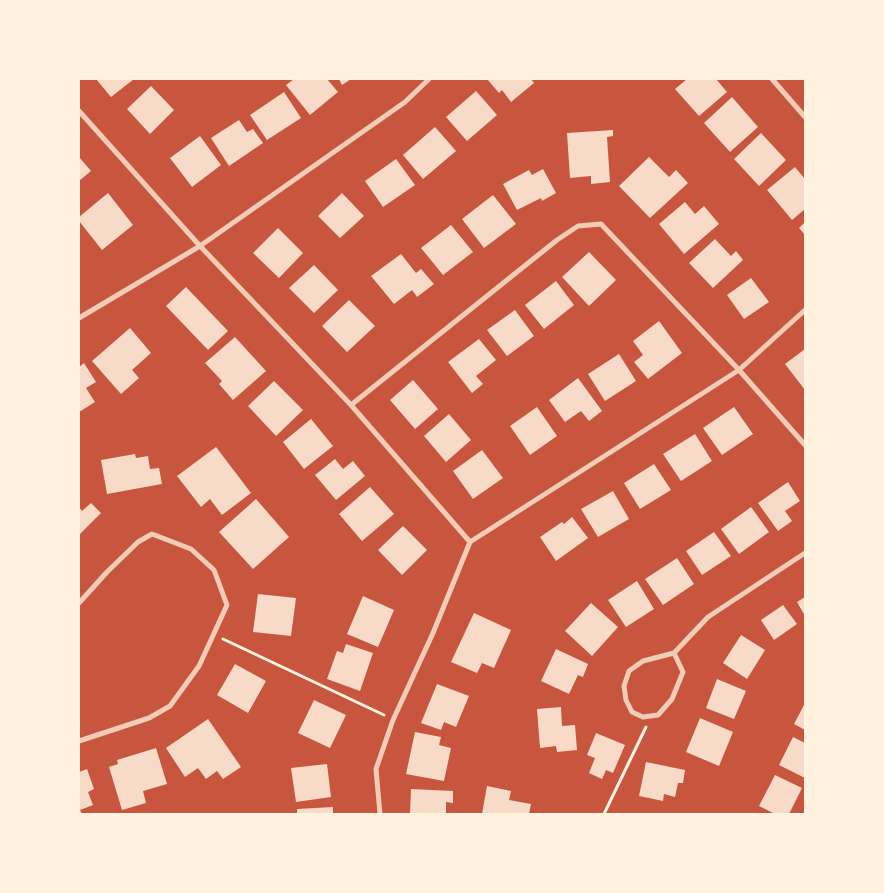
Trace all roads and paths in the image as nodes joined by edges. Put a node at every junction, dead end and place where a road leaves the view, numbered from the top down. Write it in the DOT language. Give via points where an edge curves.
graph roads {
  1 [pos="429,79"];
  2 [pos="772,79"];
  3 [pos="79,111"];
  4 [pos="805,118"];
  5 [pos="200,246"];
  6 [pos="805,310"];
  7 [pos="79,318"];
  8 [pos="739,370"];
  9 [pos="351,405"];
  10 [pos="805,445"];
  11 [pos="470,542"];
  12 [pos="805,554"];
  13 [pos="79,603"];
  14 [pos="213,634"];
  15 [pos="674,652"];
  16 [pos="650,716"];
  17 [pos="393,720"];
  18 [pos="79,742"];
  19 [pos="380,814"];
  20 [pos="604,814"];
  1 -- 5 [label="street" via="405,102"];
  2 -- 4 [label="street"];
  3 -- 5 [label="street"];
  5 -- 7 [label="street"];
  5 -- 9 [label="street"];
  6 -- 8 [label="street"];
  8 -- 9 [label="street" via="601,224 578,226"];
  8 -- 10 [label="street"];
  8 -- 11 [label="street"];
  9 -- 11 [label="street"];
  11 -- 17 [label="street"];
  12 -- 15 [label="street" via="708,617"];
  13 -- 14 [label="street" via="138,542 152,534 191,549 214,570 227,605"];
  14 -- 17 [label="path"];
  14 -- 18 [label="street" via="199,666 170,706 148,718"];
  15 -- 16 [label="street" via="683,672 672,699 658,715"];
  15 -- 16 [label="street" via="643,661 629,671 624,686 626,700 632,712"];
  16 -- 20 [label="path"];
  17 -- 19 [label="street" via="376,769"];
}
